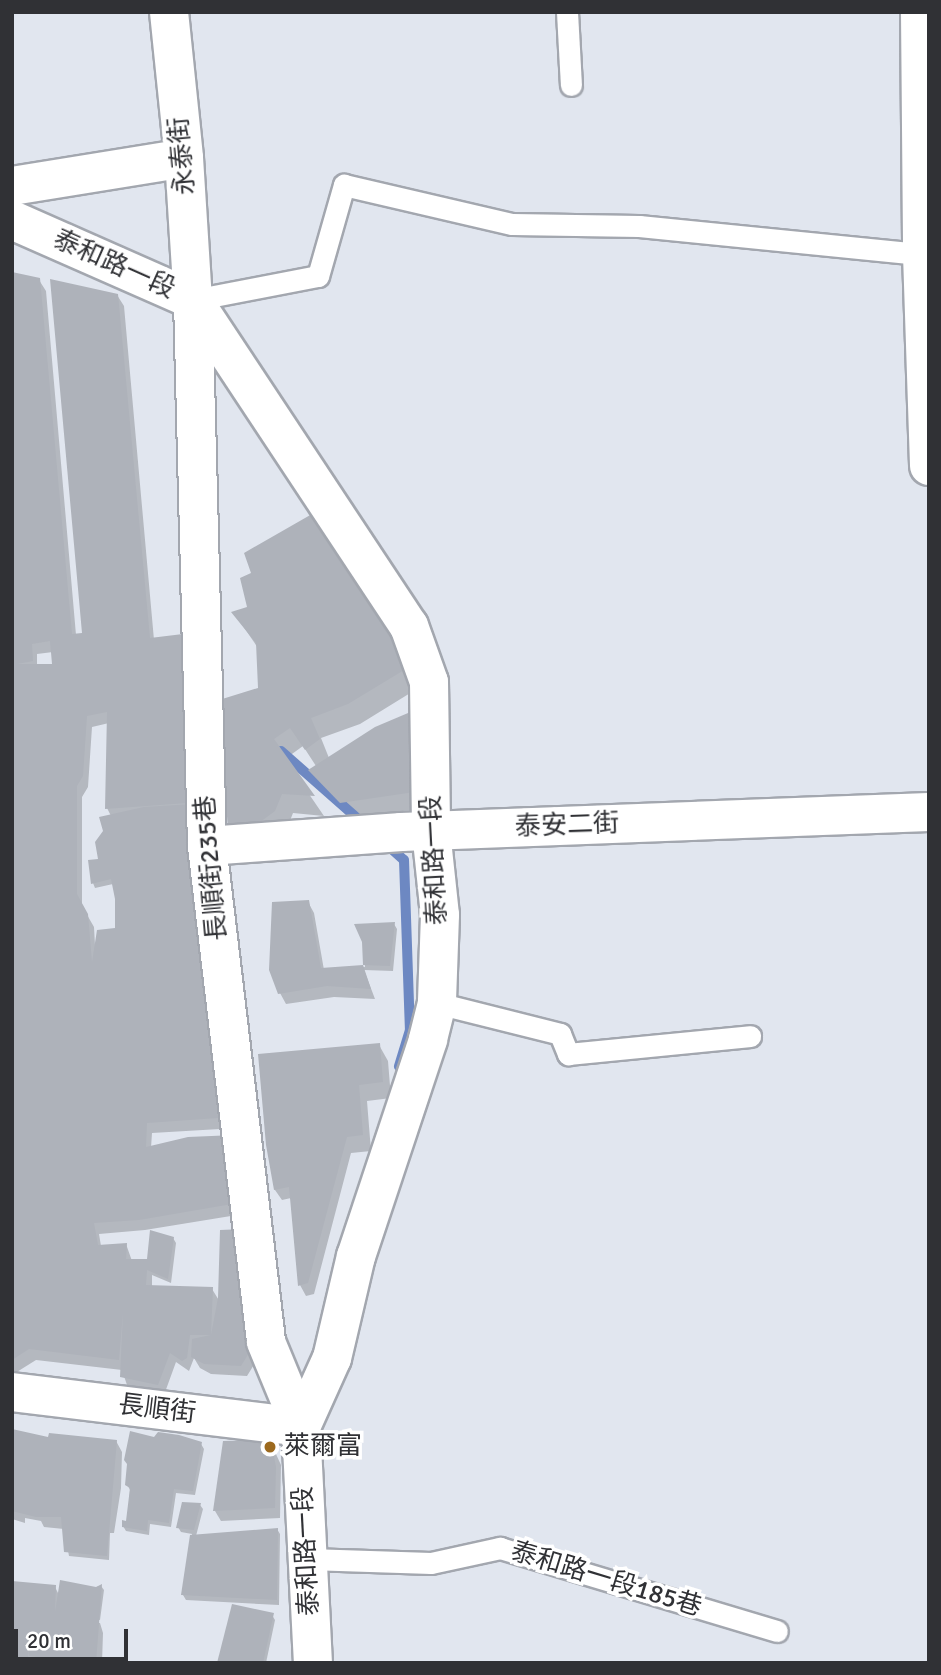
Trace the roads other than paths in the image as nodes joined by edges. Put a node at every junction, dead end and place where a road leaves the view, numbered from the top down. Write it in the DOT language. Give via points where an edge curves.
graph roads {
  1 [pos="169,12"];
  2 [pos="567,12"];
  3 [pos="920,12"];
  4 [pos="571,85"];
  5 [pos="184,158"];
  6 [pos="12,186"];
  7 [pos="12,220"];
  8 [pos="922,254"];
  9 [pos="193,300"];
  10 [pos="929,466"];
  11 [pos="929,812"];
  12 [pos="399,832"];
  13 [pos="207,846"];
  14 [pos="437,1003"];
  15 [pos="750,1036"];
  16 [pos="12,1392"];
  17 [pos="301,1427"];
  18 [pos="308,1559"];
  19 [pos="777,1631"];
  20 [pos="313,1663"];
  1 -- 5 [label="street, 永泰街"];
  2 -- 4 [label="lane"];
  3 -- 8 [label="street"];
  5 -- 6 [label="street"];
  5 -- 9 [label="street, 永泰街"];
  7 -- 9 [label="street, 泰和路一段"];
  8 -- 9 [label="lane" via="639,226 512,224 344,185 318,276"];
  8 -- 10 [label="street"];
  9 -- 12 [label="street, 泰和路一段" via="409,626 429,682"];
  9 -- 13 [label="street, 長順街235巷"];
  11 -- 12 [label="street, 泰安二街"];
  12 -- 13 [label="street, 泰安二街"];
  12 -- 14 [label="street, 泰和路一段" via="440,915"];
  13 -- 17 [label="street, 長順街235巷" via="266,1342"];
  14 -- 15 [label="lane" via="560,1034 568,1054"];
  14 -- 17 [label="street, 泰和路一段" via="356,1256 332,1358"];
  16 -- 17 [label="street, 長順街"];
  17 -- 18 [label="street, 泰和路一段"];
  18 -- 19 [label="lane, 泰和路一段185巷" via="431,1563 500,1548"];
  18 -- 20 [label="street, 泰和路一段"];
}
